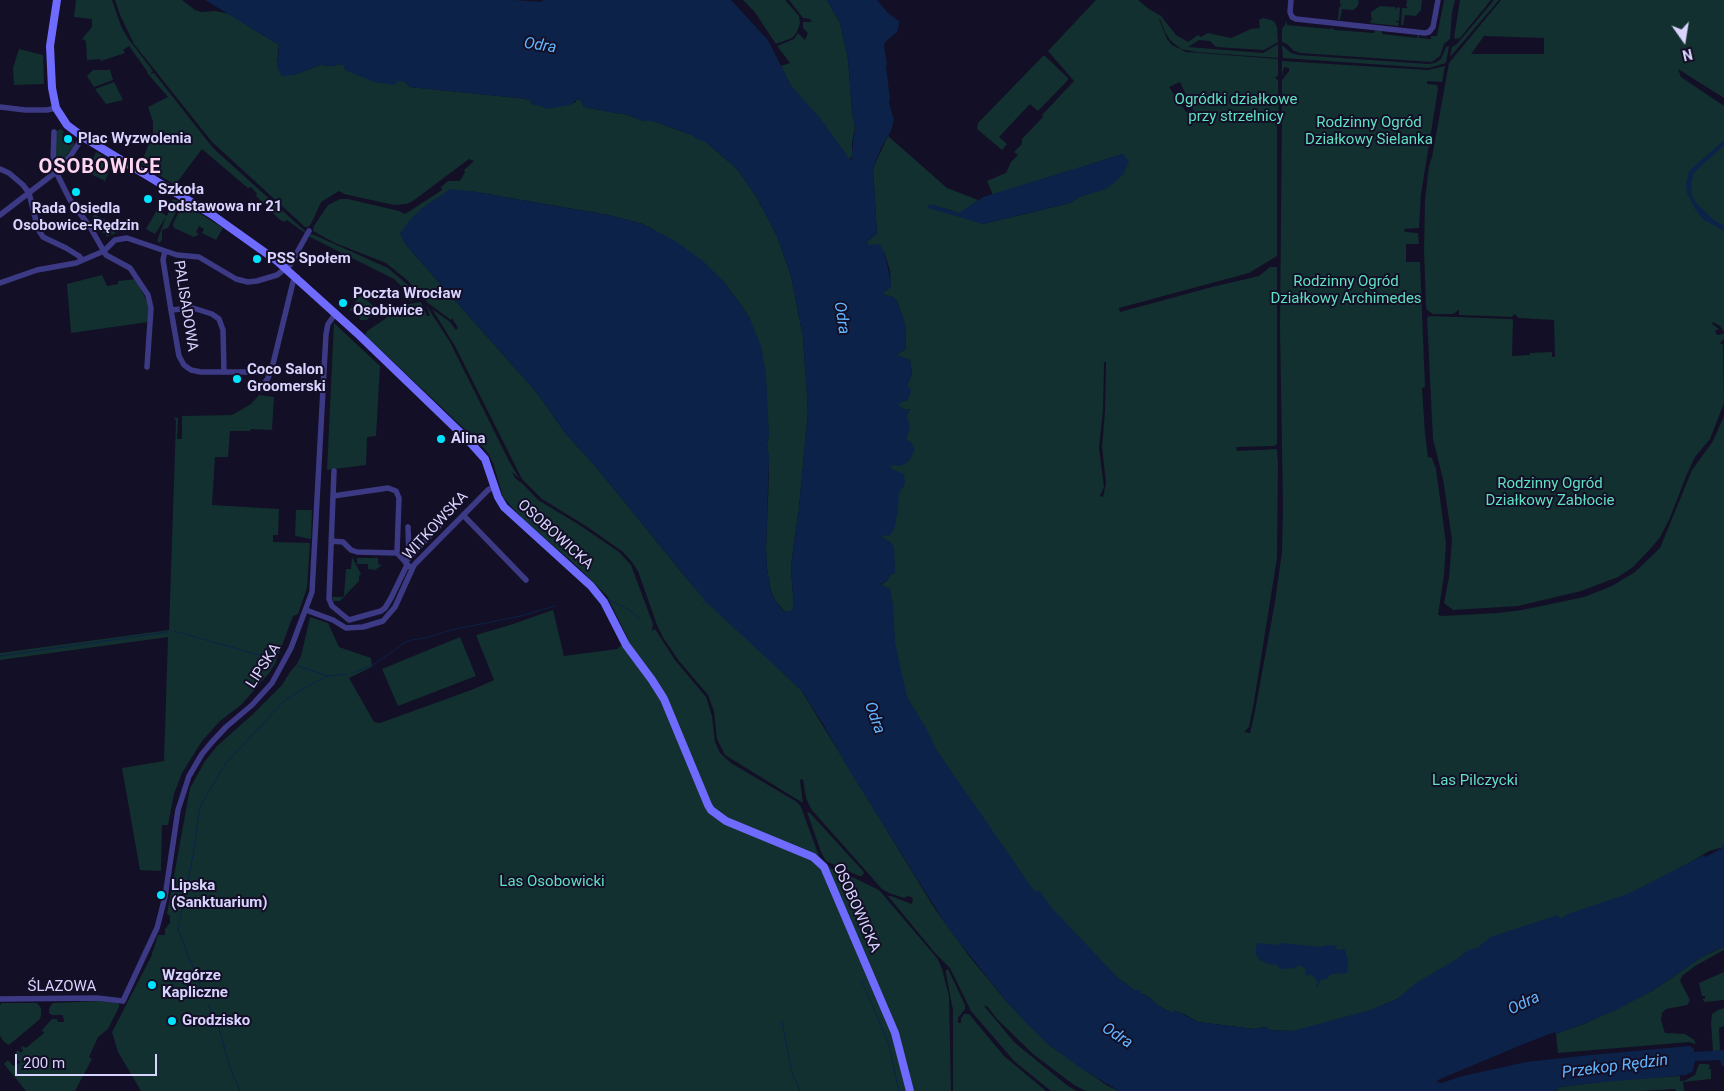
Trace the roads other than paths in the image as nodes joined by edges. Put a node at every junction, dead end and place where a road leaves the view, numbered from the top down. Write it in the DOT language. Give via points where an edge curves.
graph roads {
  1 [pos="57,0"];
  2 [pos="1291,0"];
  3 [pos="1438,0"];
  4 [pos="0,107"];
  5 [pos="56,108"];
  6 [pos="54,132"];
  7 [pos="84,137"];
  8 [pos="0,169"];
  9 [pos="57,171"];
  10 [pos="29,192"];
  11 [pos="0,215"];
  12 [pos="309,231"];
  13 [pos="104,251"];
  14 [pos="165,251"];
  15 [pos="82,260"];
  16 [pos="286,269"];
  17 [pos="297,277"];
  18 [pos="0,283"];
  19 [pos="171,310"];
  20 [pos="336,313"];
  21 [pos="147,367"];
  22 [pos="224,372"];
  23 [pos="270,372"];
  24 [pos="260,390"];
  25 [pos="334,471"];
  26 [pos="495,486"];
  27 [pos="333,496"];
  28 [pos="463,514"];
  29 [pos="439,526"];
  30 [pos="408,527"];
  31 [pos="331,541"];
  32 [pos="397,553"];
  33 [pos="408,563"];
  34 [pos="526,580"];
  35 [pos="306,610"];
  36 [pos="0,999"];
  37 [pos="124,1001"];
  38 [pos="910,1091"];
  1 -- 5 [label="street, OSOBOWICKA" via="50,50"];
  2 -- 3 [label="street" via="1290,12 1296,19 1425,32 1433,27"];
  4 -- 5 [label="street" via="25,110"];
  5 -- 7 [label="street, OSOBOWICKA" via="67,125"];
  6 -- 9 [label="street" via="53,163"];
  7 -- 9 [label="street"];
  7 -- 16 [label="street, OSOBOWICKA" via="219,219"];
  8 -- 10 [label="street"];
  9 -- 10 [label="street"];
  9 -- 13 [label="street" via="70,200"];
  10 -- 11 [label="street"];
  10 -- 15 [label="street" via="43,237"];
  12 -- 16 [label="street"];
  13 -- 14 [label="street" via="115,240 123,238"];
  13 -- 15 [label="street"];
  13 -- 21 [label="street" via="108,257 130,268 148,295 151,308"];
  14 -- 16 [label="street" via="199,257 244,282 261,280"];
  14 -- 19 [label="street, PALISADOWA" via="163,260"];
  15 -- 18 [label="street" via="37,270"];
  16 -- 17 [label="street, OSOBOWICKA"];
  17 -- 20 [label="street, OSOBOWICKA"];
  17 -- 23 [label="street"];
  19 -- 22 [label="street, PALISADOWA" via="179,356 184,365 196,372"];
  19 -- 22 [label="street" via="193,308 212,314 220,321"];
  20 -- 26 [label="street, OSOBOWICKA" via="476,448 488,463"];
  20 -- 35 [label="street, LIPSKA" via="326,329 313,580"];
  22 -- 23 [label="street, PALISADOWA"];
  23 -- 24 [label="street"];
  25 -- 27 [label="street"];
  26 -- 28 [label="street, WITKOWSKA"];
  26 -- 38 [label="street, OSOBOWICKA" via="504,507 604,602 626,645 664,699 711,810 726,821 813,858 824,866 895,1033"];
  27 -- 31 [label="street"];
  27 -- 32 [label="street" via="388,488 396,491 399,498"];
  28 -- 33 [label="street, WITKOWSKA"];
  28 -- 34 [label="street"];
  29 -- 33 [label="street"];
  30 -- 33 [label="street"];
  31 -- 32 [label="street" via="342,542 357,552"];
  31 -- 33 [label="street" via="329,601 349,620 385,608"];
  32 -- 33 [label="street"];
  33 -- 35 [label="street, WITKOWSKA" via="395,607 387,618 379,622 346,628"];
  35 -- 37 [label="street, LIPSKA" via="272,683 212,742 190,776 178,810 162,912"];
  36 -- 37 [label="street, ŚLAZOWA" via="97,998"];
}
